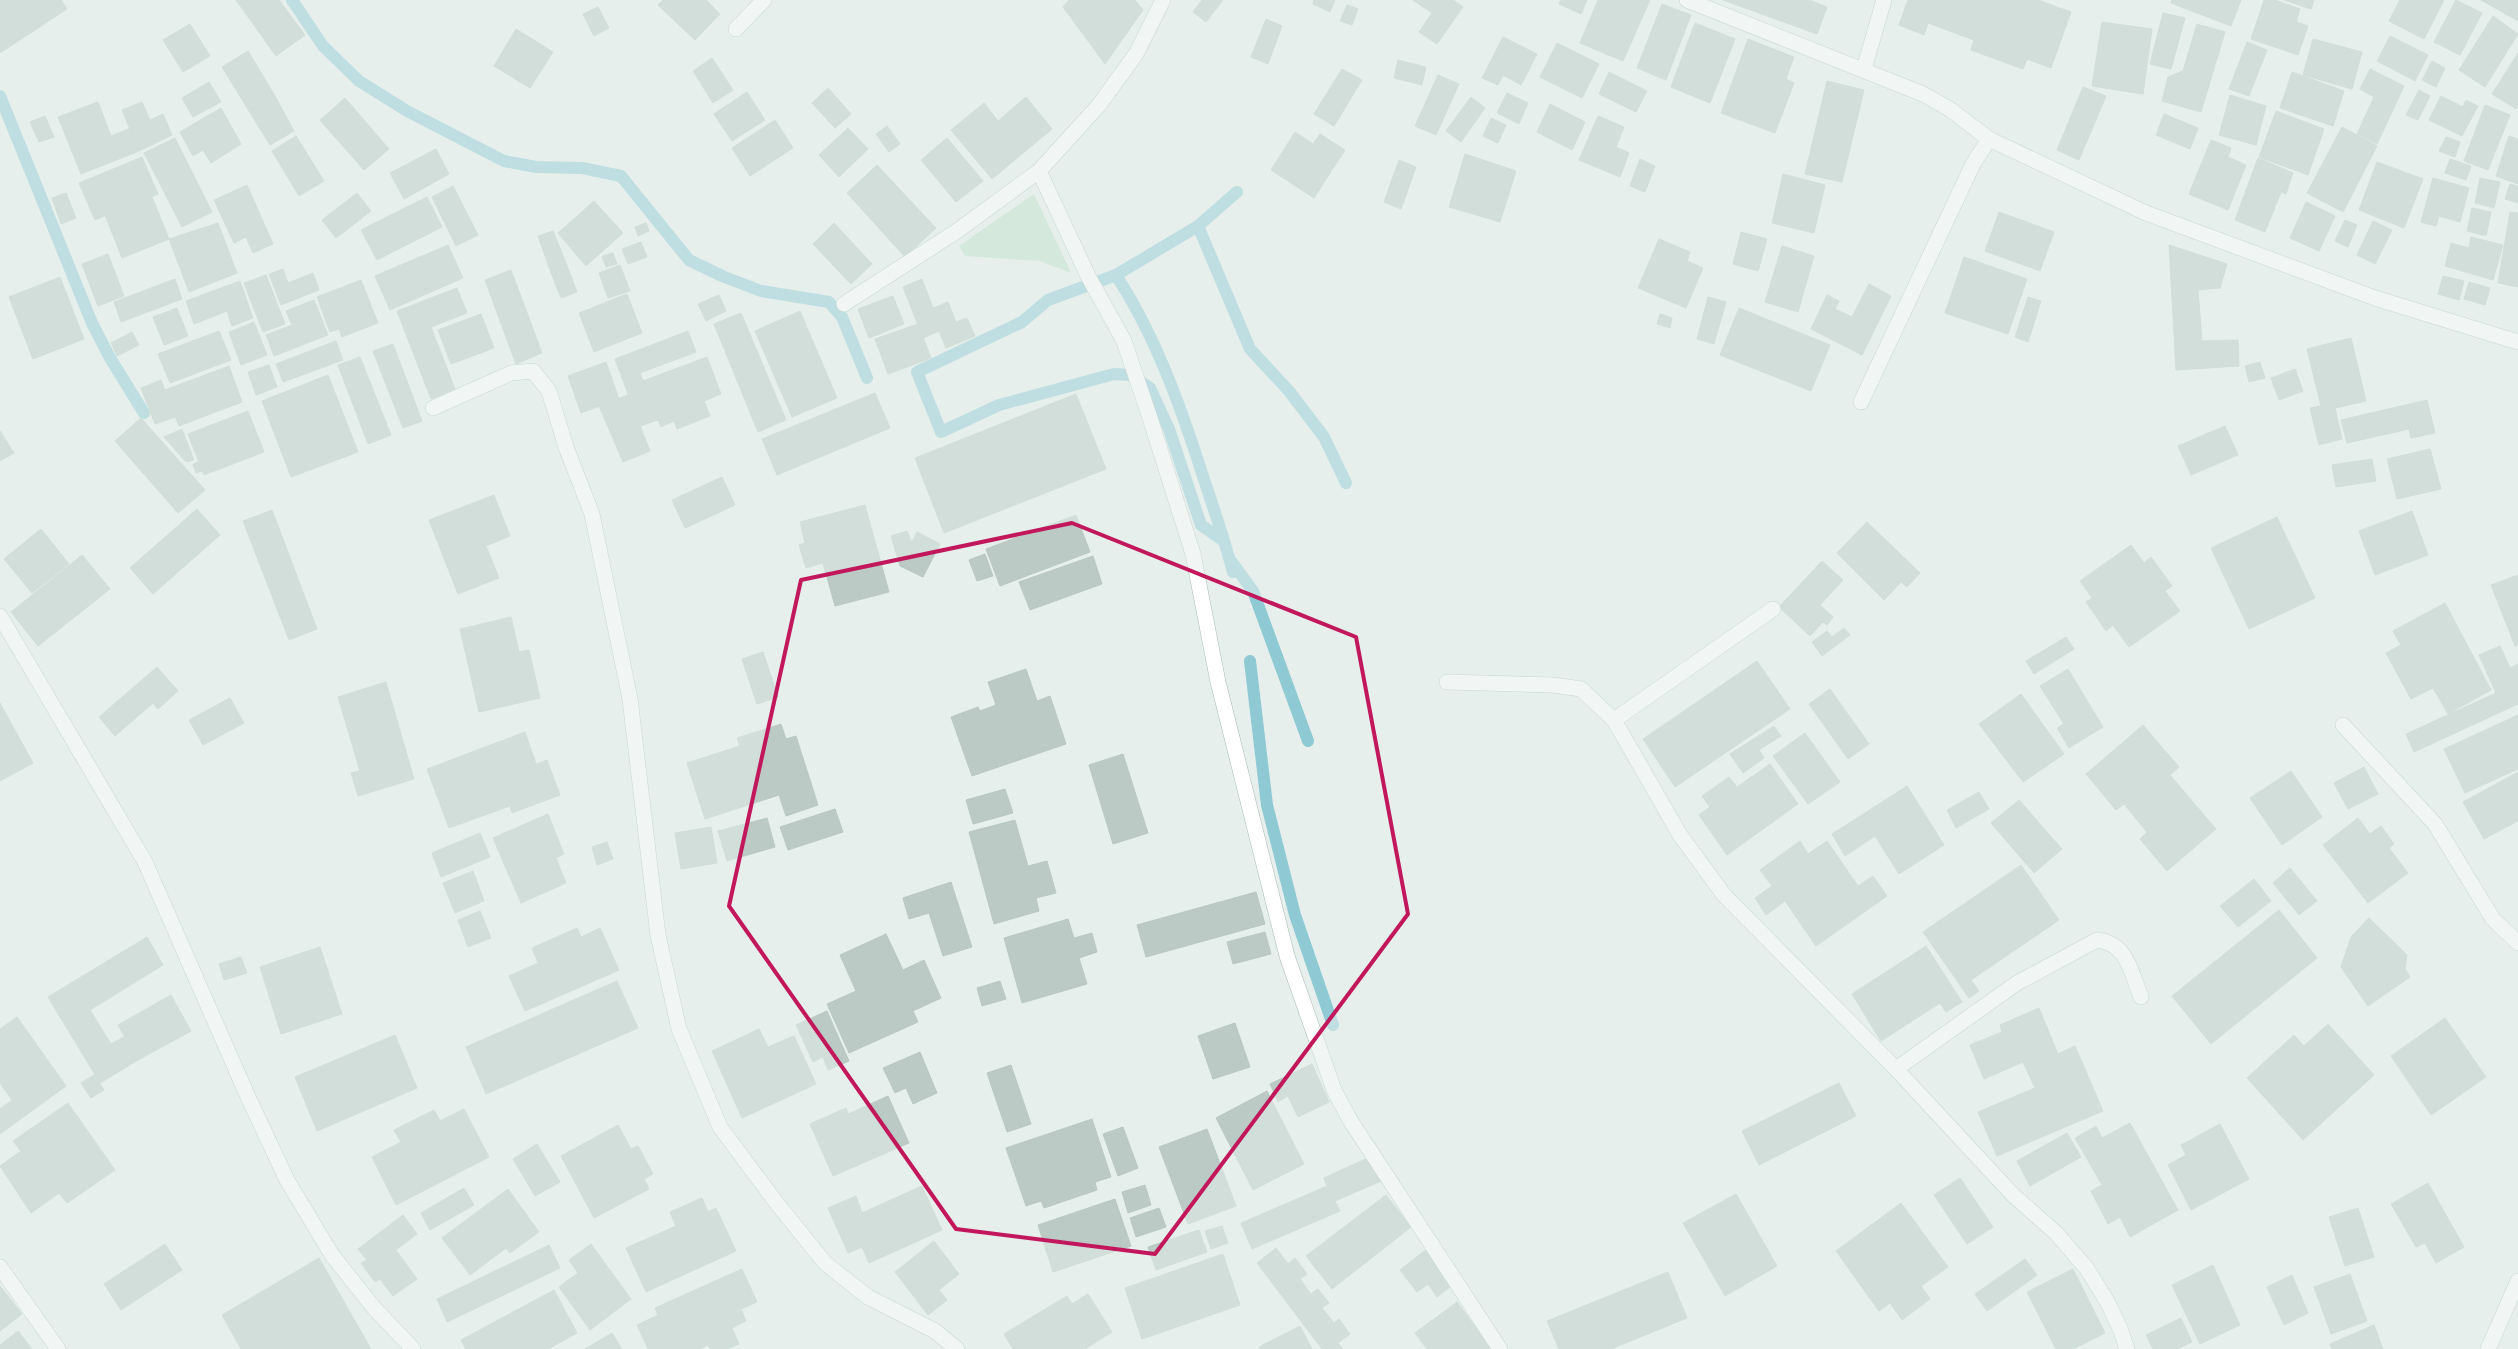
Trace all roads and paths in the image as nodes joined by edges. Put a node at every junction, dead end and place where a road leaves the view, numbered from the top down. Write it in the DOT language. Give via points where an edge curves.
graph roads {
  1 [pos="764,0"];
  2 [pos="1163,0"];
  3 [pos="1687,0"];
  4 [pos="1884,0"];
  5 [pos="736,28"];
  6 [pos="1864,69"];
  7 [pos="1989,139"];
  8 [pos="1039,171"];
  9 [pos="844,304"];
  10 [pos="2518,342"];
  11 [pos="1861,402"];
  12 [pos="432,408"];
  13 [pos="1773,610"];
  14 [pos="0,616"];
  15 [pos="1447,682"];
  16 [pos="1614,720"];
  17 [pos="2343,725"];
  18 [pos="2518,943"];
  19 [pos="2141,998"];
  20 [pos="1896,1069"];
  21 [pos="0,1267"];
  22 [pos="2518,1281"];
  23 [pos="58,1349"];
  24 [pos="413,1349"];
  25 [pos="958,1349"];
  26 [pos="1500,1349"];
  27 [pos="2127,1349"];
  28 [pos="2488,1349"];
  1 -- 5 [label="street"];
  2 -- 8 [label="street" via="1136,54 1099,106"];
  3 -- 6 [label="street"];
  4 -- 6 [label="street"];
  6 -- 7 [label="street" via="1923,94 1951,110"];
  7 -- 10 [label="street" via="2146,213 2375,298"];
  7 -- 11 [label="street" via="1973,164"];
  8 -- 9 [label="street" via="957,232"];
  8 -- 26 [label="street" via="1127,350 1193,554 1212,656 1287,956 1334,1090 1358,1133"];
  12 -- 25 [label="street" via="511,373 533,371 549,391 592,514 630,699 658,935 679,1029 720,1127 826,1264 868,1297 935,1331"];
  13 -- 16 [label="street"];
  14 -- 24 [label="street" via="144,862 287,1180 332,1255 374,1308"];
  15 -- 16 [label="street" via="1553,685 1581,689"];
  16 -- 20 [label="street" via="1680,835 1724,895"];
  17 -- 18 [label="street" via="2434,824 2494,919"];
  19 -- 20 [label="street" via="2118,946 2097,940 2016,983"];
  20 -- 27 [label="street" via="2013,1195 2056,1232 2087,1269 2108,1303"];
  21 -- 23 [label="street"];
  22 -- 28 [label="street"];
}
